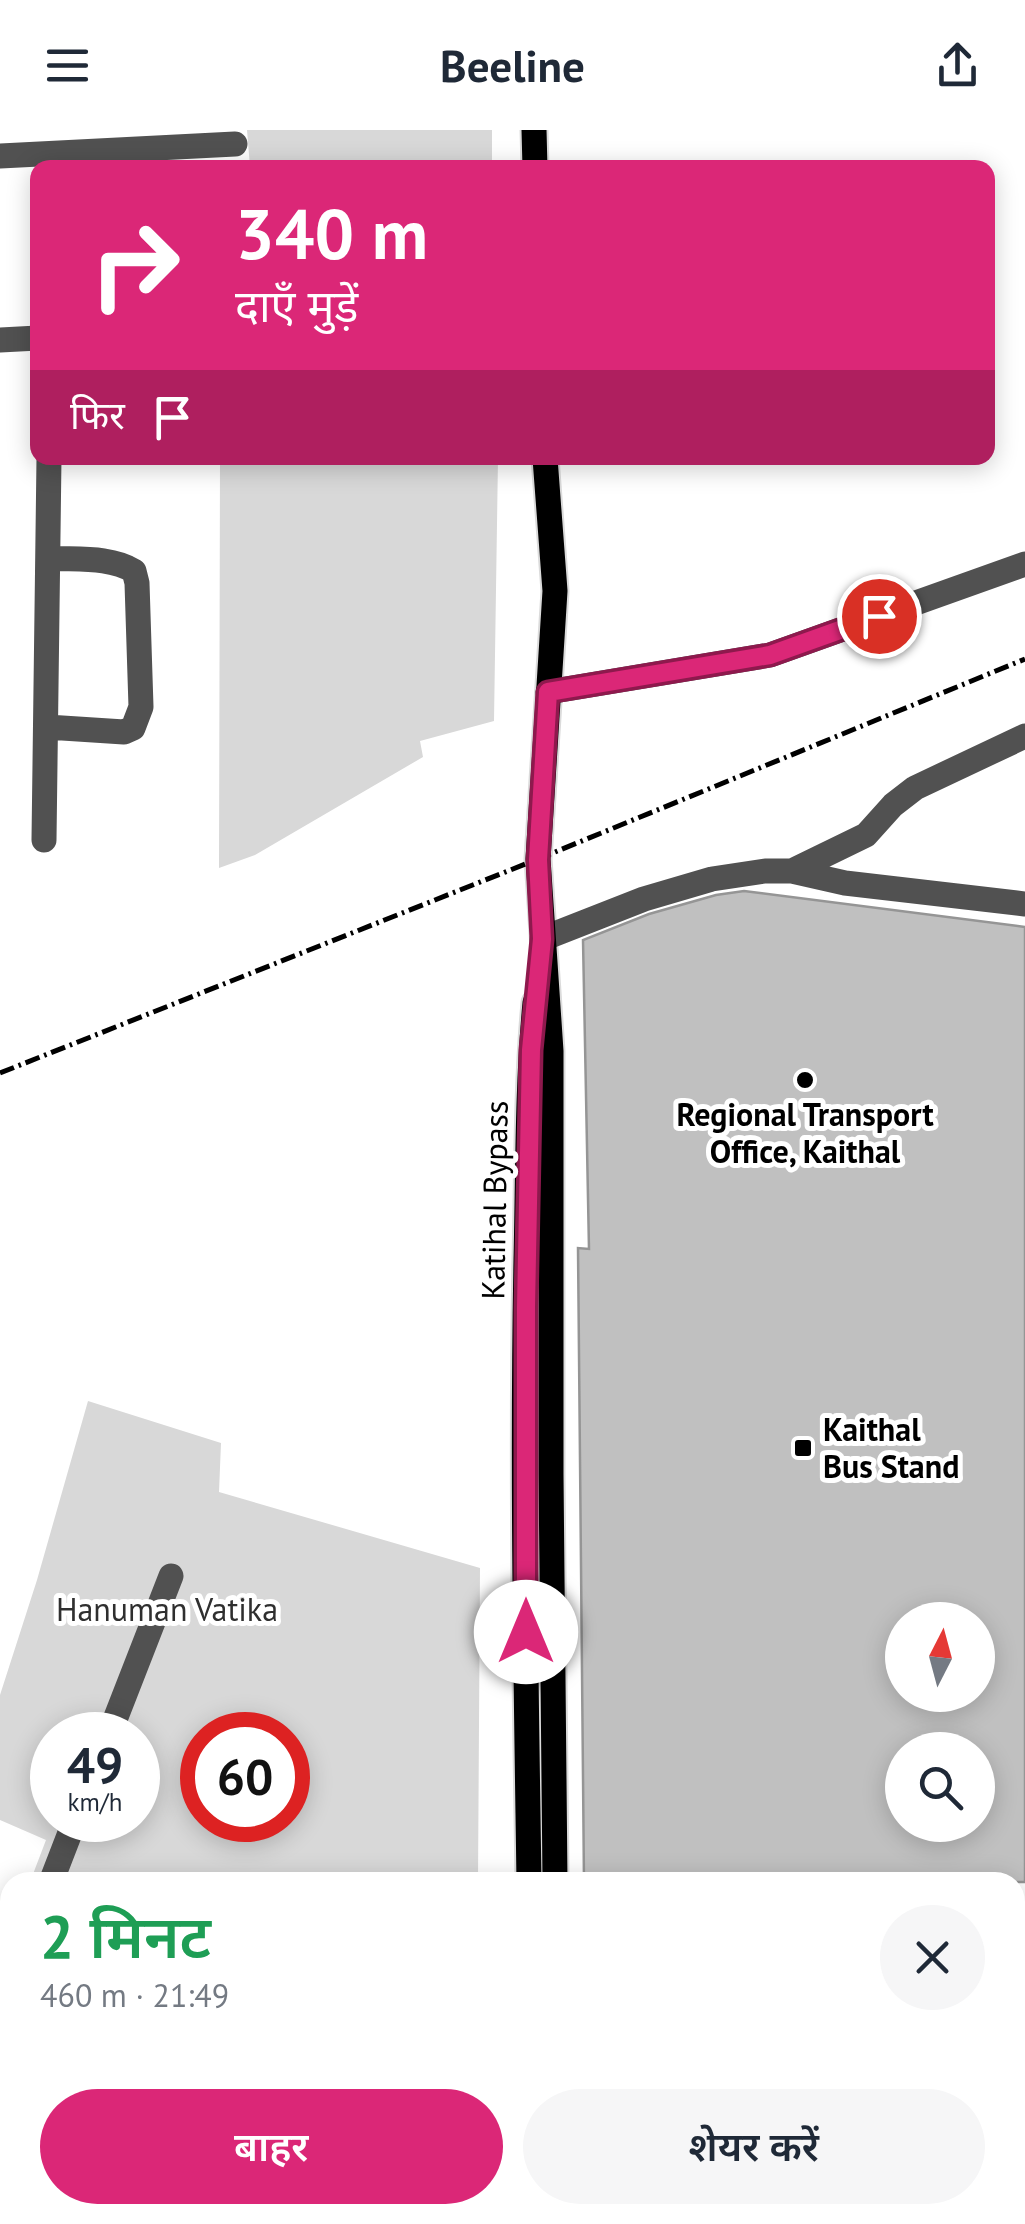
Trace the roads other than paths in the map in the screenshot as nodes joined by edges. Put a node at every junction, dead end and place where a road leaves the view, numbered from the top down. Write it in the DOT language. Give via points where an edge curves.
graph roads {
  1 [pos="534,130"];
  2 [pos="37,142"];
  3 [pos="236,147"];
  4 [pos="0,156"];
  5 [pos="535,160"];
  6 [pos="30,338"];
  7 [pos="0,340"];
  8 [pos="49,465"];
  9 [pos="546,465"];
  10 [pos="48,558"];
  11 [pos="1025,564"];
  12 [pos="548,692"];
  13 [pos="46,727"];
  14 [pos="1025,736"];
  15 [pos="44,840"];
  16 [pos="792,870"];
  17 [pos="1025,904"];
  18 [pos="542,939"];
  19 [pos="172,1576"];
  20 [pos="118,1712"];
  21 [pos="67,1842"];
  22 [pos="55,1872"];
  23 [pos="529,1872"];
  24 [pos="555,1872"];
  1 -- 5 [label="main road"];
  2 -- 3 [label="street"];
  2 -- 4 [label="street"];
  6 -- 7 [label="street"];
  8 -- 10 [label="street"];
  9 -- 12 [label="main road, Katihal Bypass" via="555,591"];
  10 -- 13 [label="street"];
  10 -- 13 [label="street" via="111,562 134,572 141,707 133,728 124,732"];
  11 -- 12 [label="street" via="770,655"];
  12 -- 18 [label="main road, Katihal Bypass" via="538,860"];
  13 -- 15 [label="street"];
  14 -- 16 [label="street" via="915,788 866,835"];
  16 -- 17 [label="street" via="845,883"];
  16 -- 18 [label="street" via="712,879"];
  18 -- 23 [label="main road, Katihal Bypass" via="531,1050 526,1287"];
  18 -- 24 [label="main road, Katihal Bypass" via="551,1052"];
  19 -- 20 [label="street"];
  21 -- 22 [label="street"];
}
